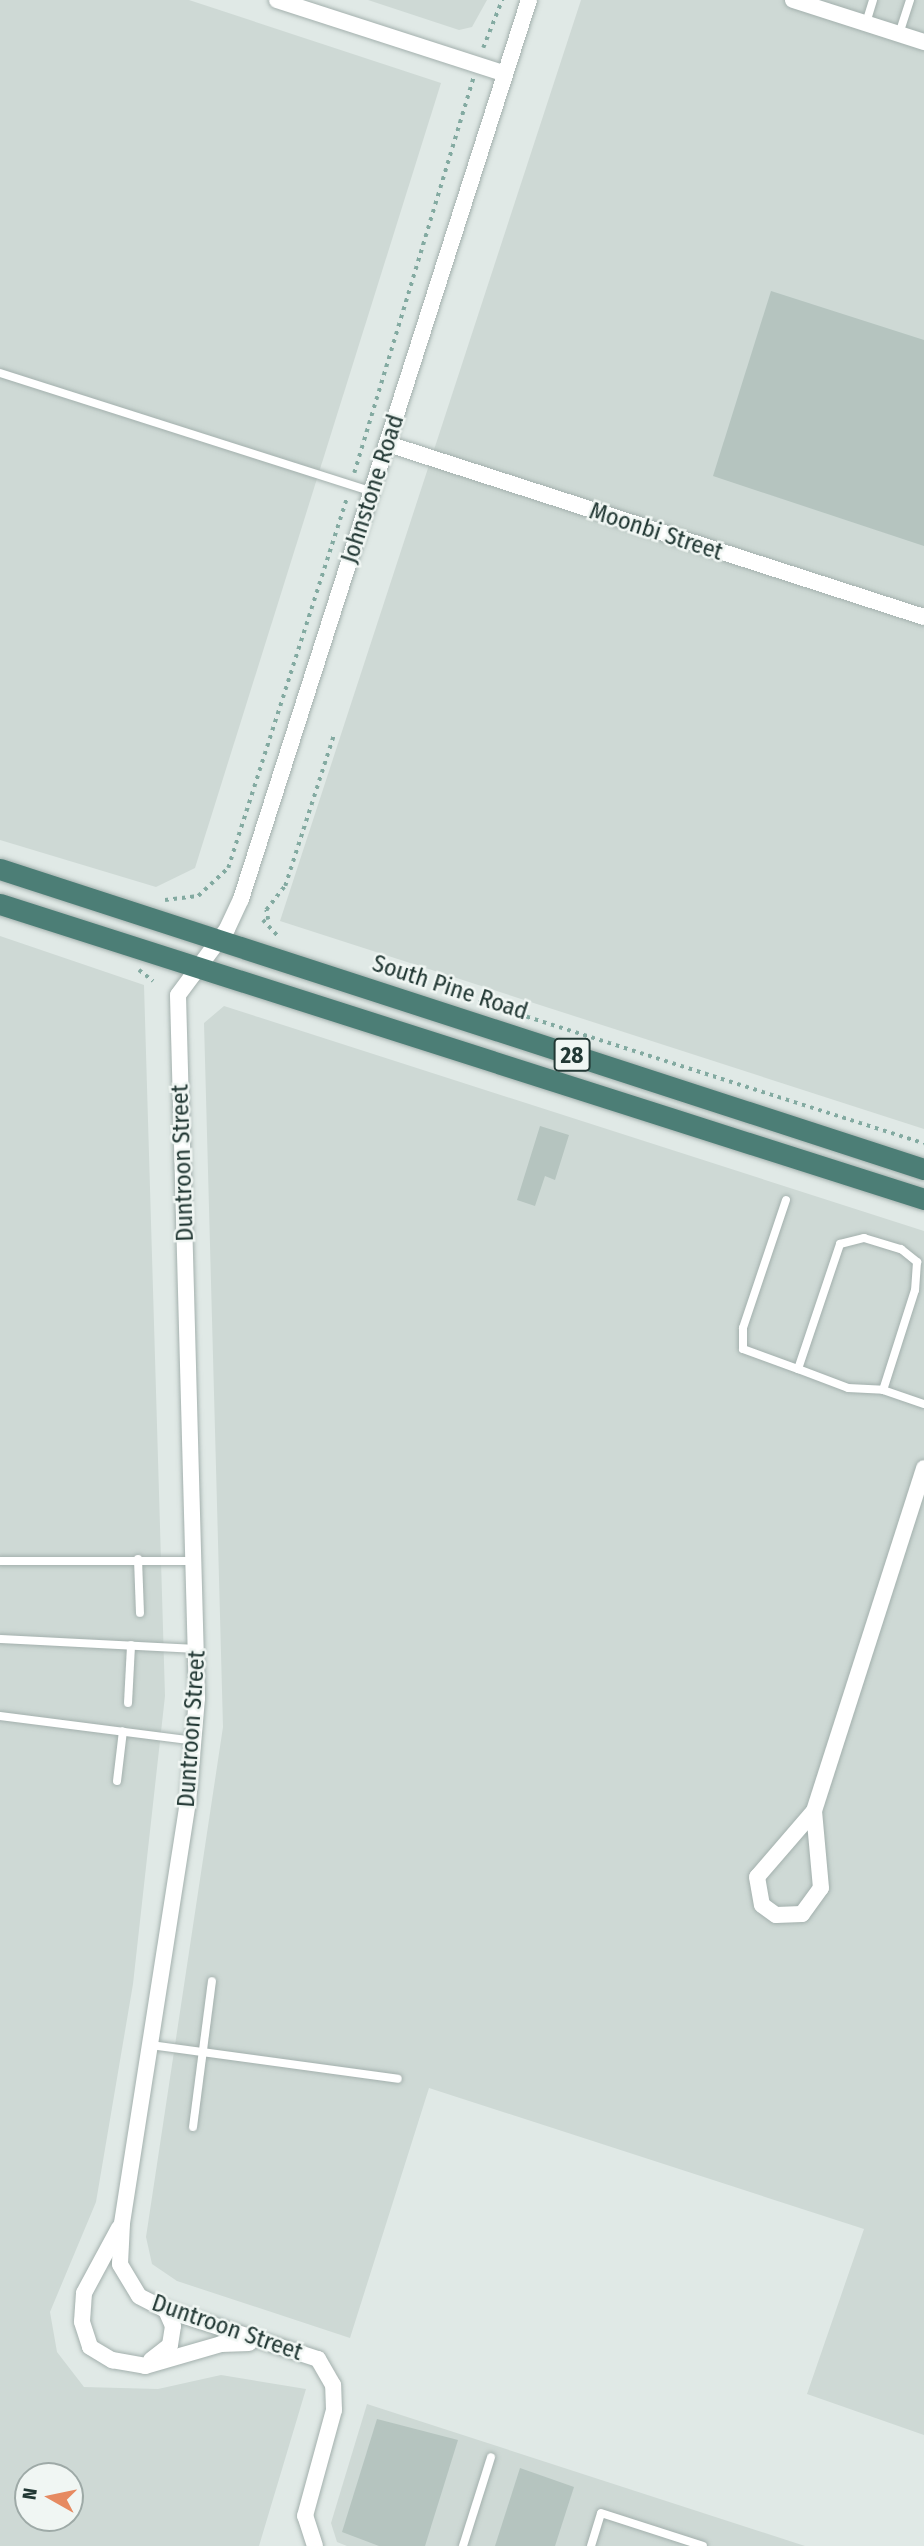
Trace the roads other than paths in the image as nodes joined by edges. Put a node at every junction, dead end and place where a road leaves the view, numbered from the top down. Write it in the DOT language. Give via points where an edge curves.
graph roads {
  1 [pos="278,0"];
  2 [pos="529,0"];
  3 [pos="793,0"];
  4 [pos="873,0"];
  5 [pos="910,0"];
  6 [pos="866,23"];
  7 [pos="899,34"];
  8 [pos="924,42"];
  9 [pos="503,73"];
  10 [pos="0,373"];
  11 [pos="388,444"];
  12 [pos="373,492"];
  13 [pos="924,617"];
  14 [pos="0,869"];
  15 [pos="0,904"];
  16 [pos="219,940"];
  17 [pos="197,968"];
  18 [pos="924,1170"];
  19 [pos="924,1199"];
  20 [pos="786,1200"];
  21 [pos="798,1369"];
  22 [pos="883,1390"];
  23 [pos="924,1404"];
  24 [pos="924,1468"];
  25 [pos="138,1559"];
  26 [pos="0,1561"];
  27 [pos="197,1561"];
  28 [pos="140,1613"];
  29 [pos="0,1639"];
  30 [pos="131,1645"];
  31 [pos="198,1649"];
  32 [pos="128,1703"];
  33 [pos="0,1716"];
  34 [pos="123,1731"];
  35 [pos="194,1741"];
  36 [pos="117,1781"];
  37 [pos="814,1811"];
  38 [pos="212,1981"];
  39 [pos="151,2045"];
  40 [pos="202,2051"];
  41 [pos="398,2079"];
  42 [pos="192,2127"];
  43 [pos="121,2223"];
  44 [pos="166,2310"];
  45 [pos="262,2343"];
  46 [pos="145,2365"];
  47 [pos="491,2458"];
  48 [pos="315,2546"];
  49 [pos="463,2546"];
  50 [pos="591,2546"];
  51 [pos="703,2546"];
  1 -- 9 [label="street"];
  2 -- 9 [label="street, Johnstone Road"];
  3 -- 6 [label="street"];
  4 -- 6 [label="lane"];
  5 -- 7 [label="lane"];
  6 -- 7 [label="street"];
  7 -- 8 [label="street"];
  9 -- 11 [label="street, Johnstone Road"];
  10 -- 12 [label="lane"];
  11 -- 12 [label="street, Johnstone Road"];
  11 -- 13 [label="street, Moonbi Street"];
  12 -- 16 [label="street, Johnstone Road" via="241,899"];
  14 -- 16 [label="highway, South Pine Road / 28"];
  15 -- 17 [label="highway, 28"];
  16 -- 17 [label="street, Johnstone Road"];
  16 -- 18 [label="highway, South Pine Road / 28"];
  17 -- 19 [label="highway, 28"];
  17 -- 27 [label="street, Duntroon Street" via="178,995"];
  20 -- 21 [label="lane" via="740,1340 752,1356"];
  21 -- 22 [label="lane" via="848,1388"];
  21 -- 22 [label="lane" via="840,1244 864,1238 912,1255 919,1271"];
  22 -- 23 [label="lane"];
  24 -- 37 [label="street"];
  25 -- 26 [label="lane"];
  25 -- 27 [label="lane"];
  25 -- 28 [label="lane"];
  27 -- 31 [label="street, Duntroon Street"];
  29 -- 30 [label="lane"];
  30 -- 31 [label="lane"];
  30 -- 32 [label="lane"];
  31 -- 35 [label="street, Duntroon Street"];
  33 -- 34 [label="lane"];
  34 -- 35 [label="lane"];
  34 -- 36 [label="lane"];
  35 -- 39 [label="street, Duntroon Street"];
  37 -- 37 [label="street" via="821,1888 802,1914 776,1915 762,1905 757,1877"];
  38 -- 40 [label="lane"];
  39 -- 40 [label="lane"];
  39 -- 43 [label="street, Duntroon Street"];
  40 -- 41 [label="lane"];
  40 -- 42 [label="lane"];
  43 -- 44 [label="street, Duntroon Street" via="120,2264 139,2296"];
  43 -- 46 [label="street" via="84,2293 82,2322 90,2347 112,2360"];
  44 -- 45 [label="street, Duntroon Street"];
  44 -- 46 [label="street" via="173,2326 170,2345"];
  45 -- 46 [label="street" via="221,2343"];
  45 -- 48 [label="street, Duntroon Street" via="318,2359 332,2385 334,2410 305,2516"];
  47 -- 49 [label="lane"];
  50 -- 51 [label="lane" via="601,2513"];
}
